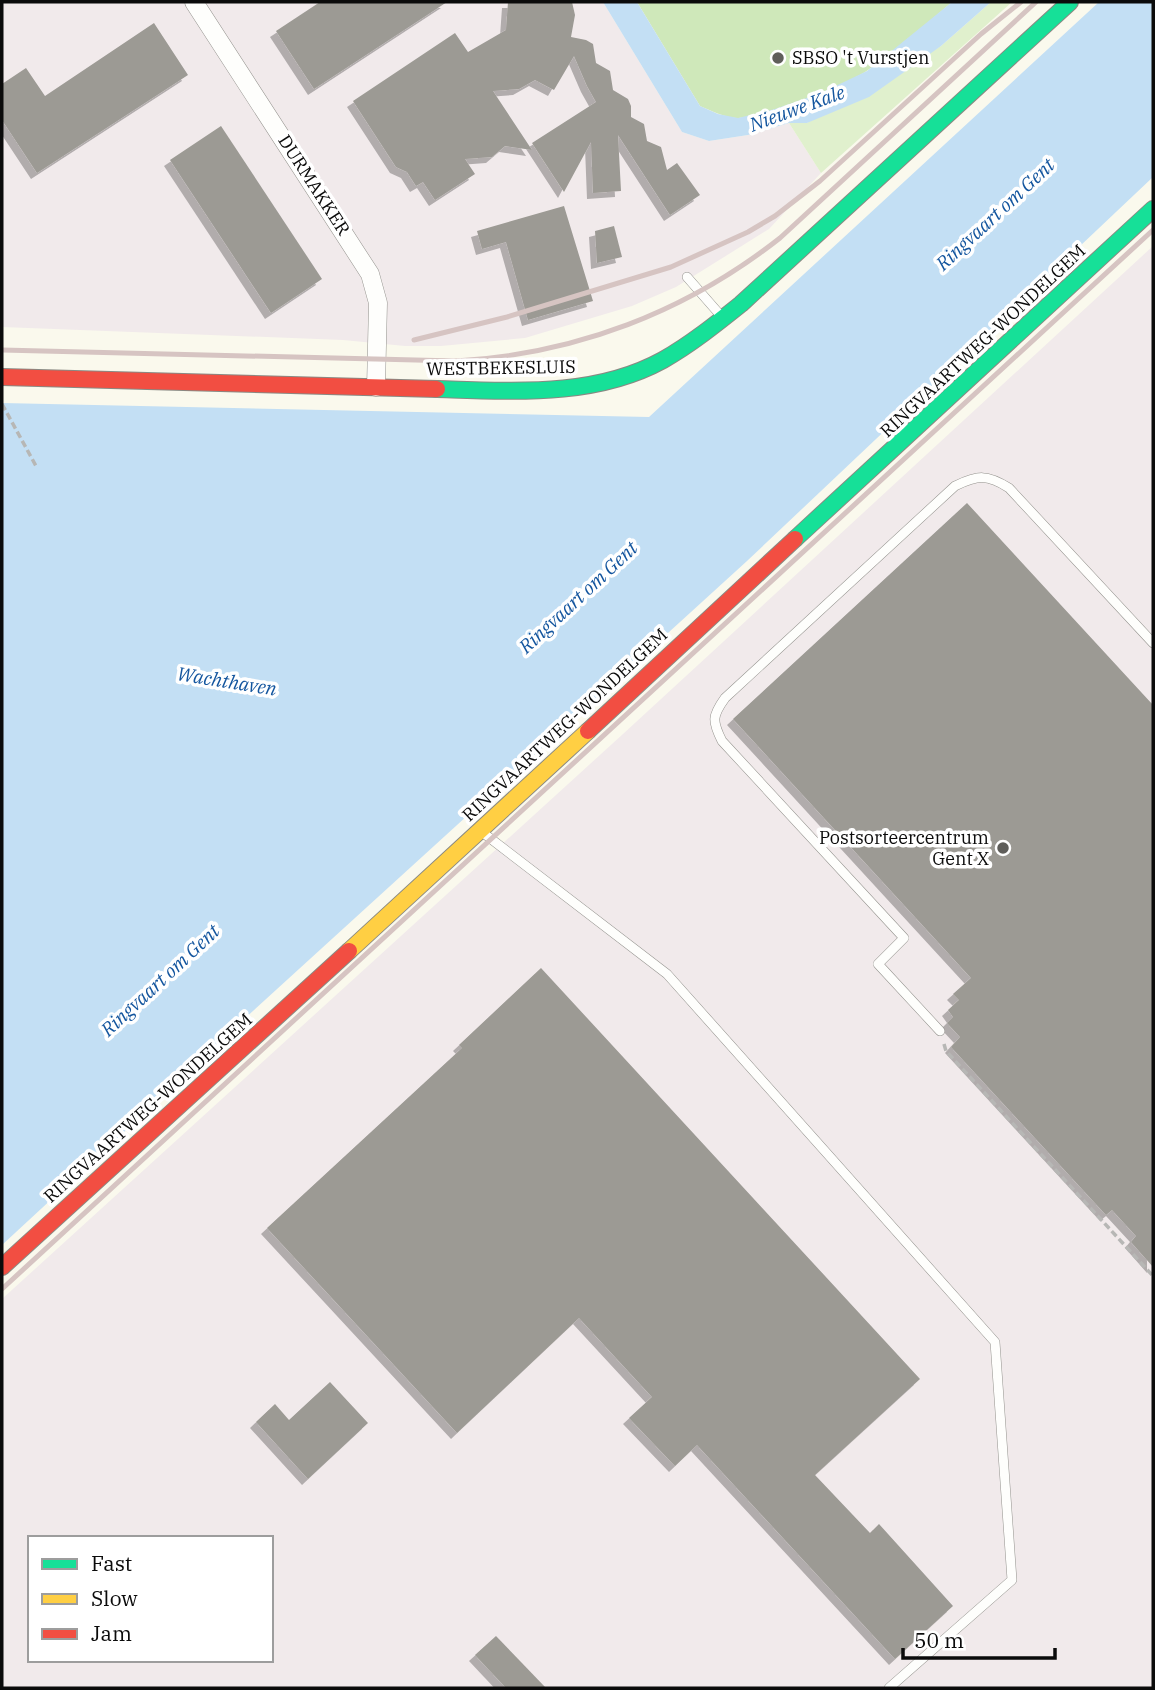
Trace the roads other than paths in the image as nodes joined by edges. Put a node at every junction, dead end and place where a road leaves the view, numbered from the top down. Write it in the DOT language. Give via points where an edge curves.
graph roads {
  1 [pos="194,2"];
  2 [pos="1070,2"];
  3 [pos="1153,209"];
  4 [pos="687,277"];
  5 [pos="724,318"];
  6 [pos="2,377"];
  7 [pos="376,387"];
  8 [pos="1153,643"];
  9 [pos="480,830"];
  10 [pos="940,1031"];
  11 [pos="2,1267"];
  12 [pos="889,1688"];
  1 -- 7 [label="street, DURMAKKER" via="370,274 379,315"];
  2 -- 5 [label="street, WESTBEKESLUIS"];
  3 -- 9 [label="street, RINGVAARTWEG-WONDELGEM"];
  4 -- 5 [label="lane"];
  5 -- 7 [label="street, WESTBEKESLUIS" via="669,358 602,384 545,391"];
  6 -- 7 [label="street, WESTBEKESLUIS"];
  8 -- 10 [label="lane" via="1009,488 994,478 974,477 945,495 716,710 714,725 722,741 904,938 877,964"];
  9 -- 11 [label="street, RINGVAARTWEG-WONDELGEM"];
  9 -- 12 [label="lane" via="667,974 995,1342 1012,1580"];
}
